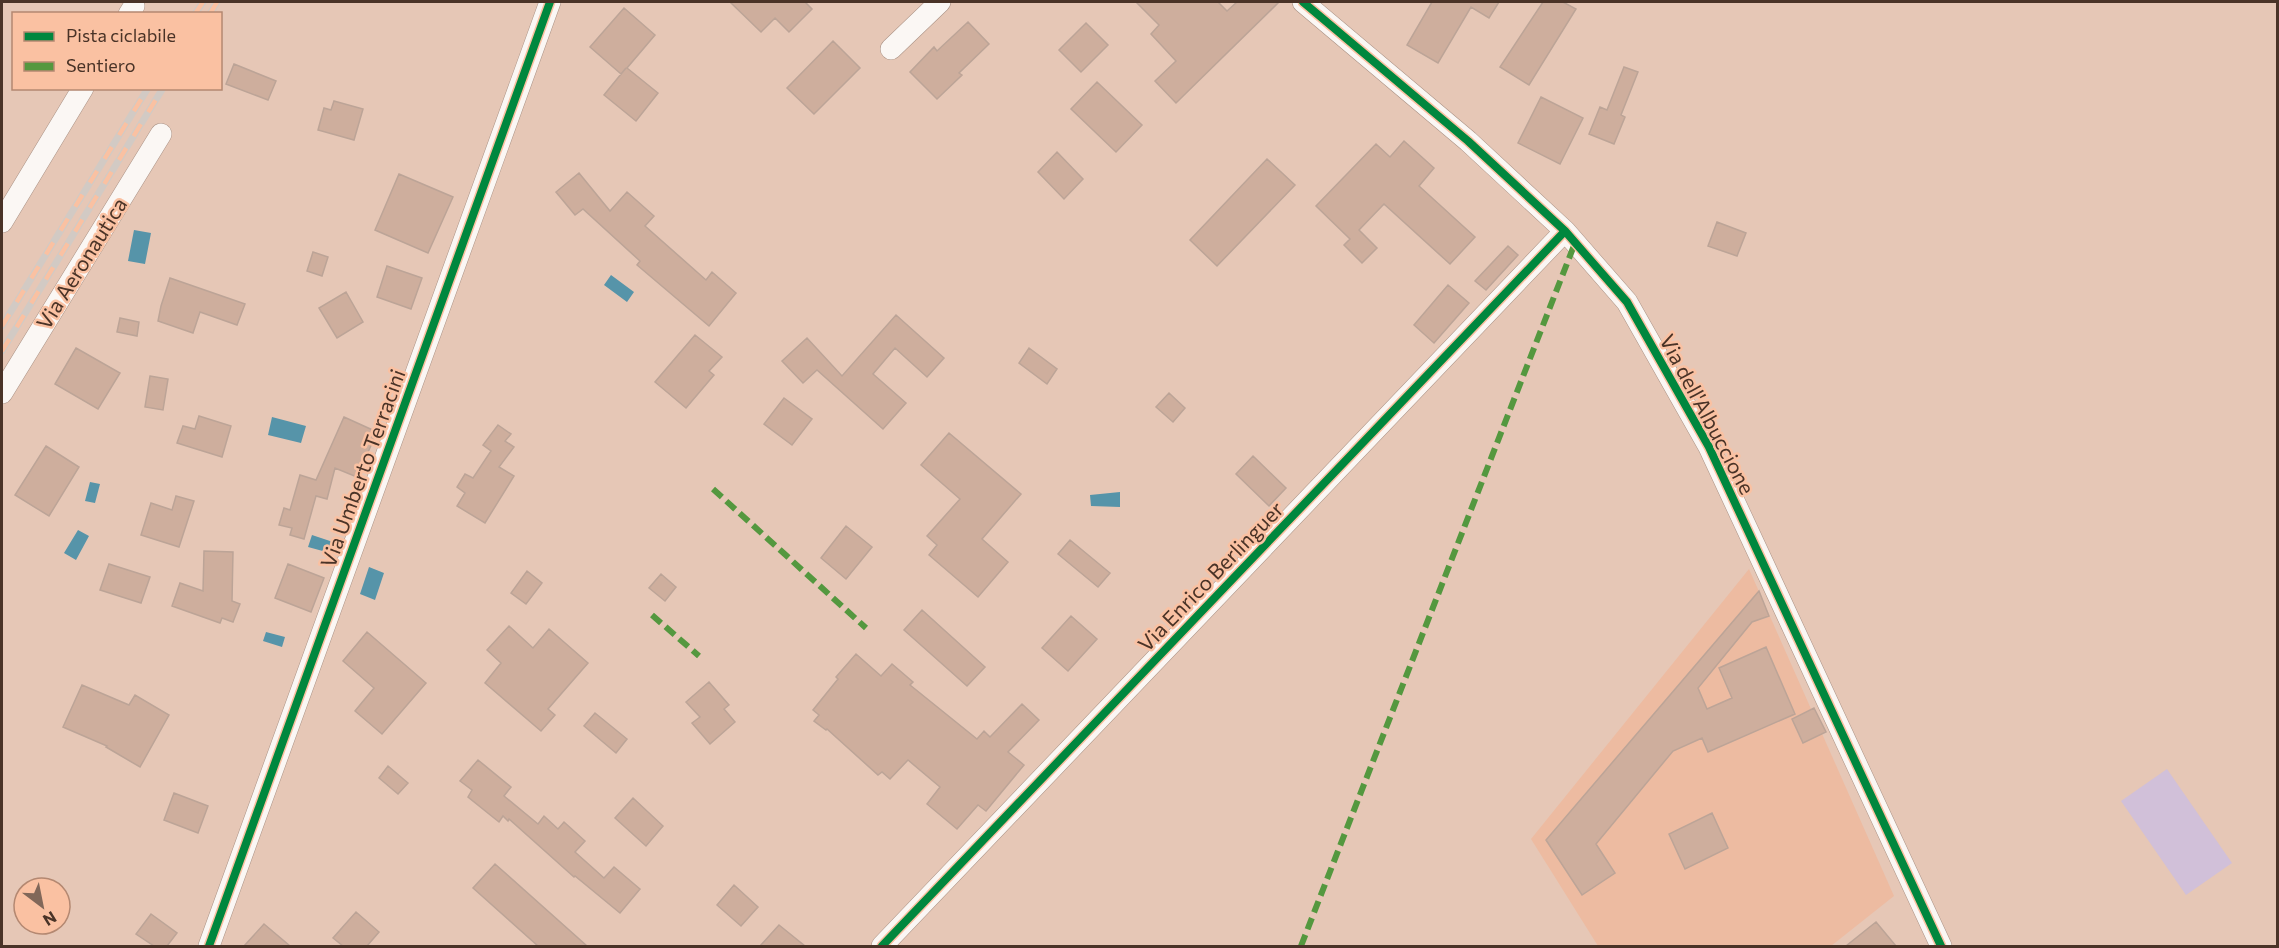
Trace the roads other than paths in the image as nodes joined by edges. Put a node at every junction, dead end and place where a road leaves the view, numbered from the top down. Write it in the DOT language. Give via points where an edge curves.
graph roads {
  1 [pos="550,2"];
  2 [pos="940,2"];
  3 [pos="1303,2"];
  4 [pos="891,49"];
  5 [pos="82,90"];
  6 [pos="161,134"];
  7 [pos="2,222"];
  8 [pos="1565,231"];
  9 [pos="2,393"];
  10 [pos="209,946"];
  11 [pos="882,946"];
  12 [pos="1941,946"];
  1 -- 10 [label="street, Via Umberto Terracini"];
  2 -- 4 [label="street"];
  3 -- 8 [label="street, Via dell'Albuccione" via="1468,141"];
  5 -- 7 [label="street"];
  6 -- 9 [label="street, Via Aeronautica"];
  8 -- 11 [label="street, Via Enrico Berlinguer"];
  8 -- 12 [label="street, Via dell'Albuccione" via="1627,302 1709,447"];
}
